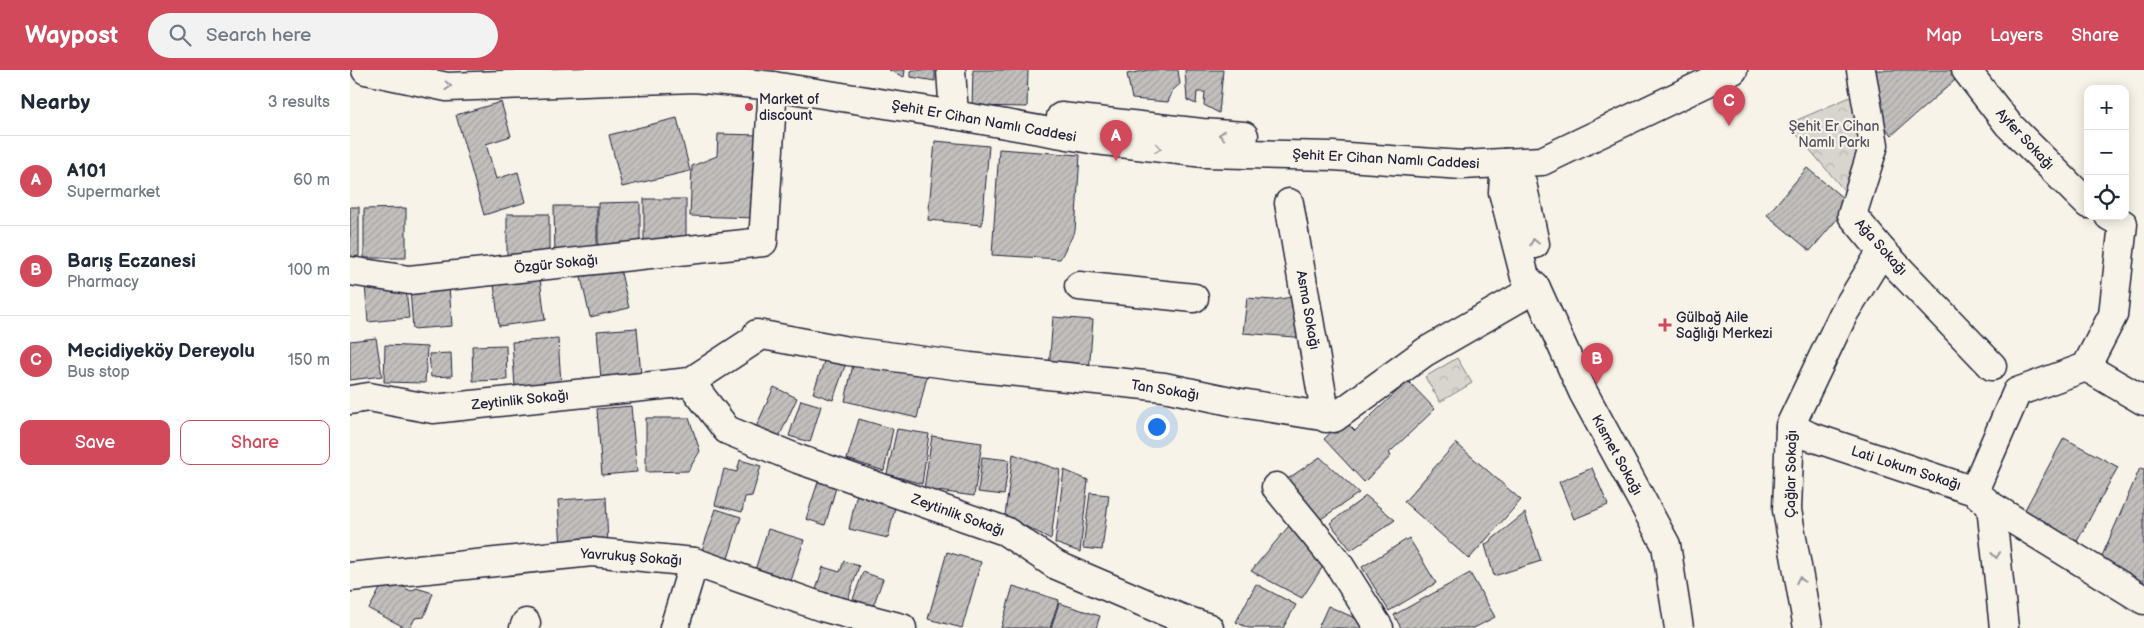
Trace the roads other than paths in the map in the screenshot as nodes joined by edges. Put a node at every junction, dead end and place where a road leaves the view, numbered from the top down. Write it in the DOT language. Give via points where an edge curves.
graph roads {
  1 [pos="366,70"];
  2 [pos="729,70"];
  3 [pos="951,70"];
  4 [pos="1707,70"];
  5 [pos="1733,70"];
  6 [pos="1861,70"];
  7 [pos="1966,70"];
  8 [pos="773,86"];
  9 [pos="954,110"];
  10 [pos="1505,163"];
  11 [pos="2084,200"];
  12 [pos="1289,203"];
  13 [pos="2116,220"];
  14 [pos="1882,251"];
  15 [pos="350,271"];
  16 [pos="1079,286"];
  17 [pos="1536,288"];
  18 [pos="1194,298"];
  19 [pos="1992,366"];
  20 [pos="2086,367"];
  21 [pos="690,382"];
  22 [pos="350,400"];
  23 [pos="2144,401"];
  24 [pos="1326,418"];
  25 [pos="1790,426"];
  26 [pos="1276,487"];
  27 [pos="1982,499"];
  28 [pos="694,562"];
  29 [pos="350,577"];
  30 [pos="2144,600"];
  31 [pos="674,628"];
  32 [pos="902,628"];
  33 [pos="1209,628"];
  34 [pos="1378,628"];
  35 [pos="1679,628"];
  36 [pos="1808,628"];
  37 [pos="2004,628"];
  1 -- 8 [label="street, Şehit Er Cihan Namlı Caddesi, one-way" via="446,87 695,78"];
  2 -- 9 [label="street, Şehit Er Cihan Namlı Caddesi" via="789,77"];
  3 -- 9 [label="street"];
  4 -- 9 [label="street, Şehit Er Cihan Namlı Caddesi, one-way" via="1540,150 1457,151 1202,133"];
  5 -- 10 [label="street, Şehit Er Cihan Namlı Caddesi" via="1542,161"];
  6 -- 14 [label="street, Ağa Sokağı" via="1874,145 1852,214"];
  7 -- 11 [label="street, Ayfer Sokağı" via="2008,124"];
  8 -- 9 [label="street, Şehit Er Cihan Namlı Caddesi"];
  8 -- 15 [label="street, Özgür Sokağı" via="763,242 409,280"];
  9 -- 10 [label="street, Şehit Er Cihan Namlı Caddesi, one-way" via="1096,140 1204,153 1333,156 1462,165"];
  10 -- 17 [label="street" via="1522,183 1541,274"];
  12 -- 24 [label="street, Asma Sokağı"];
  13 -- 20 [label="street" via="2113,314"];
  14 -- 19 [label="street, Ağa Sokağı"];
  14 -- 25 [label="street, Çağlar Sokağı" via="1844,313"];
  16 -- 18 [label="street"];
  17 -- 24 [label="street" via="1425,352 1334,418"];
  17 -- 35 [label="street, Kısmet Sokağı" via="1583,392 1666,544"];
  20 -- 23 [label="street"];
  20 -- 27 [label="street" via="2016,392"];
  21 -- 22 [label="street, Zeytinlik Sokağı" via="433,409 368,397"];
  21 -- 24 [label="street, Tan Sokağı" via="757,338 757,334 848,352 1164,387"];
  21 -- 33 [label="street, Zeytinlik Sokağı" via="727,430 798,459 1005,531 1056,565"];
  25 -- 27 [label="street, Lati Lokum Sokağı" via="1809,436"];
  36 -- 25 [label="street, Çağlar Sokağı, one-way" via="1787,510"];
  26 -- 34 [label="street" via="1338,563"];
  27 -- 30 [label="street, Lati Lokum Sokağı"];
  27 -- 37 [label="street, one-way"];
  28 -- 29 [label="street, Yavrukuş Sokağı" via="592,552"];
  28 -- 31 [label="street"];
  28 -- 32 [label="street, Yavrukuş Sokağı" via="822,607"];
}
